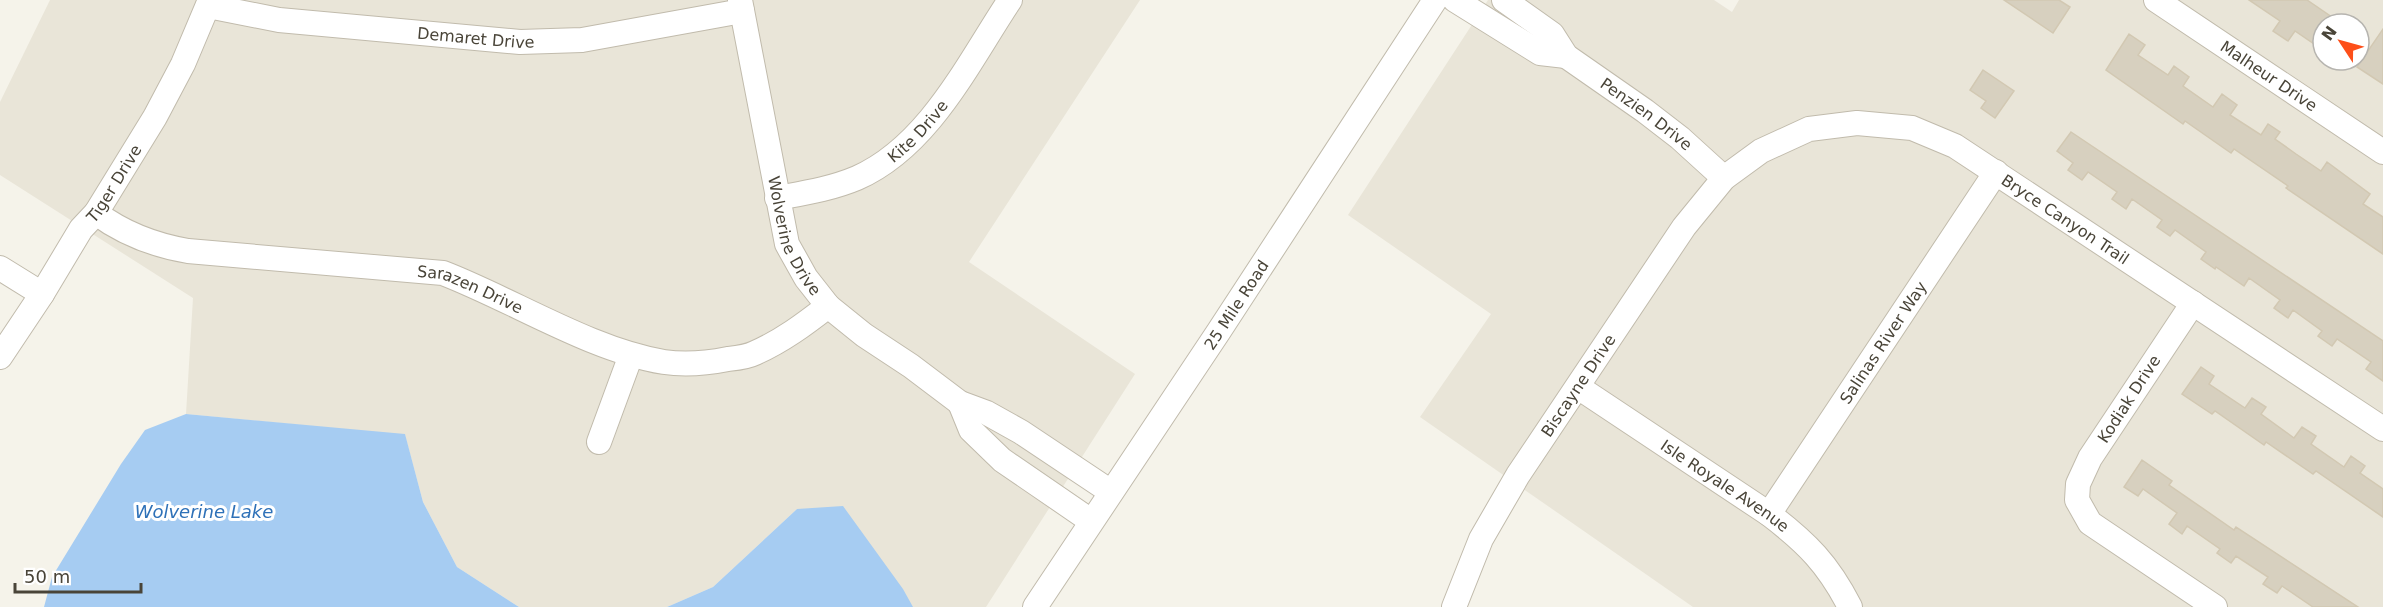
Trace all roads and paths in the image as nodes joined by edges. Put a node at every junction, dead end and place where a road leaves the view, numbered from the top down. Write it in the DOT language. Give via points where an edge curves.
graph roads {
  1 [pos="1010,0"];
  2 [pos="1435,0"];
  3 [pos="1455,0"];
  4 [pos="1504,0"];
  5 [pos="2156,0"];
  6 [pos="209,3"];
  7 [pos="741,5"];
  8 [pos="1566,56"];
  9 [pos="2383,152"];
  10 [pos="1996,172"];
  11 [pos="1724,178"];
  12 [pos="777,198"];
  13 [pos="96,213"];
  14 [pos="0,268"];
  15 [pos="42,294"];
  16 [pos="2193,303"];
  17 [pos="828,306"];
  18 [pos="631,355"];
  19 [pos="0,357"];
  20 [pos="1578,387"];
  21 [pos="960,403"];
  22 [pos="2383,429"];
  23 [pos="1021,432"];
  24 [pos="599,442"];
  25 [pos="1002,460"];
  26 [pos="1111,492"];
  27 [pos="1769,514"];
  28 [pos="1091,521"];
  29 [pos="1035,607"];
  30 [pos="1454,607"];
  31 [pos="1850,607"];
  32 [pos="2216,607"];
  1 -- 12 [label="street, Kite Drive" via="940,106 901,149 856,178 819,191"];
  2 -- 26 [label="street, 25 Mile Road"];
  3 -- 8 [label="street, Penzien Drive" via="1540,53"];
  4 -- 8 [label="street, Penzien Drive" via="1552,34"];
  5 -- 9 [label="street, Malheur Drive"];
  6 -- 7 [label="street, Demaret Drive" via="279,20 520,42 582,40"];
  6 -- 13 [label="street, Tiger Drive" via="155,117"];
  7 -- 12 [label="street, Wolverine Drive"];
  8 -- 11 [label="street, Penzien Drive" via="1680,138"];
  10 -- 11 [label="street, Bryce Canyon Trail" via="1955,146 1912,129 1857,123 1809,129 1761,151"];
  10 -- 16 [label="street, Bryce Canyon Trail"];
  10 -- 27 [label="street, Salinas River Way"];
  11 -- 20 [label="street, Biscayne Drive" via="1684,227"];
  12 -- 17 [label="street, Wolverine Drive" via="788,244 806,278"];
  13 -- 15 [label="street, Tiger Drive" via="81,230"];
  13 -- 18 [label="street, Sarazen Drive" via="135,236 188,251 442,273"];
  14 -- 15 [label="street"];
  15 -- 19 [label="street, Tiger Drive"];
  16 -- 22 [label="street, Bryce Canyon Trail"];
  16 -- 32 [label="street, Kodiak Drive" via="2090,458 2078,484 2077,500 2090,523"];
  17 -- 18 [label="street, Sarazen Drive" via="793,333 753,354 691,363"];
  17 -- 21 [label="street, Wolverine Drive"];
  18 -- 24 [label="street"];
  20 -- 27 [label="street, Isle Royale Avenue"];
  20 -- 30 [label="street, Biscayne Drive" via="1495,513"];
  21 -- 23 [label="street, Wolverine Drive"];
  21 -- 25 [label="street, Wolverine Drive" via="972,430"];
  23 -- 25 [label="street"];
  23 -- 26 [label="street, Wolverine Drive"];
  25 -- 28 [label="street, Wolverine Drive"];
  26 -- 28 [label="street, 25 Mile Road"];
  27 -- 31 [label="street, Isle Royale Avenue" via="1812,549"];
  28 -- 29 [label="street, 25 Mile Road"];
}
